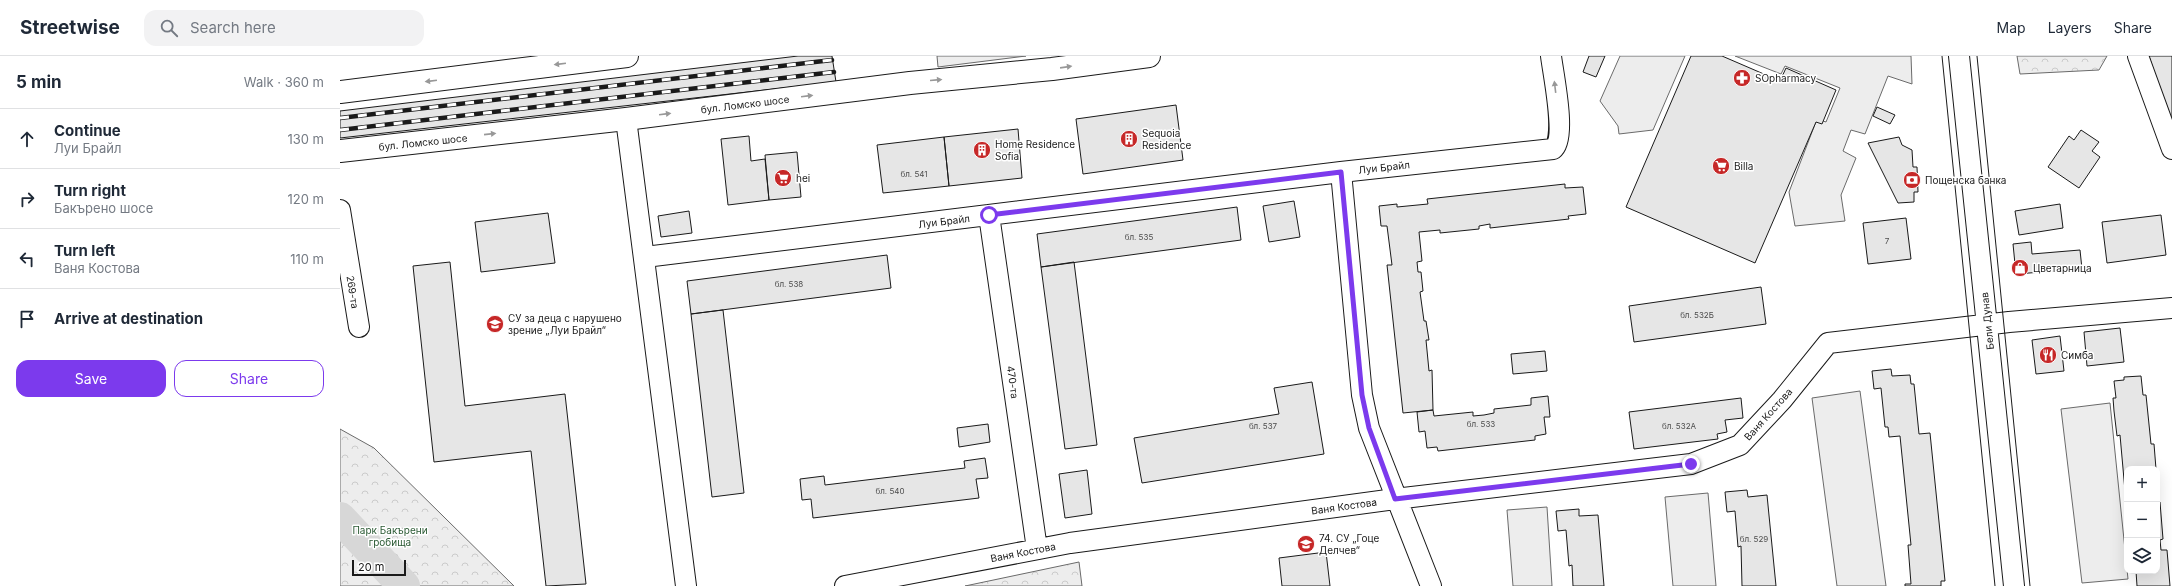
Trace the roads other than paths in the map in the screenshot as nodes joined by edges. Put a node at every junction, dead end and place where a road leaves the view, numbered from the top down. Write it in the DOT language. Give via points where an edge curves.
graph roads {
  1 [pos="627,56"];
  2 [pos="1149,56"];
  3 [pos="1551,56"];
  4 [pos="1959,56"];
  5 [pos="2138,56"];
  6 [pos="340,92"];
  7 [pos="626,119"];
  8 [pos="2172,149"];
  9 [pos="340,151"];
  10 [pos="1341,172"];
  11 [pos="340,210"];
  12 [pos="989,215"];
  13 [pos="645,257"];
  14 [pos="2172,308"];
  15 [pos="1988,325"];
  16 [pos="359,327"];
  17 [pos="1395,499"];
  18 [pos="1037,549"];
  19 [pos="686,586"];
  20 [pos="845,586"];
  21 [pos="1430,586"];
  22 [pos="2014,586"];
  1 -- 6 [label="main road, one-way"];
  7 -- 2 [label="main road, бул. Ломско шосе, one-way"];
  10 -- 3 [label="street, Луи Брайл, one-way" via="1553,149 1559,141 1559,119"];
  4 -- 15 [label="street, Бели Дунав"];
  5 -- 8 [label="street"];
  9 -- 7 [label="main road, бул. Ломско шосе, one-way"];
  7 -- 13 [label="street"];
  10 -- 12 [label="street, Луи Брайл"];
  10 -- 17 [label="street" via="1362,395 1369,428"];
  11 -- 16 [label="street, 269-та"];
  12 -- 13 [label="street, Луи Брайл"];
  12 -- 18 [label="street, 470-та"];
  13 -- 19 [label="street"];
  14 -- 15 [label="street, Ваня Костова"];
  15 -- 17 [label="street, Ваня Костова" via="1828,343 1782,400 1740,444 1691,464"];
  15 -- 22 [label="street, Бели Дунав"];
  17 -- 18 [label="street, Ваня Костова"];
  17 -- 21 [label="street"];
  18 -- 20 [label="street, Ваня Костова"];
}
